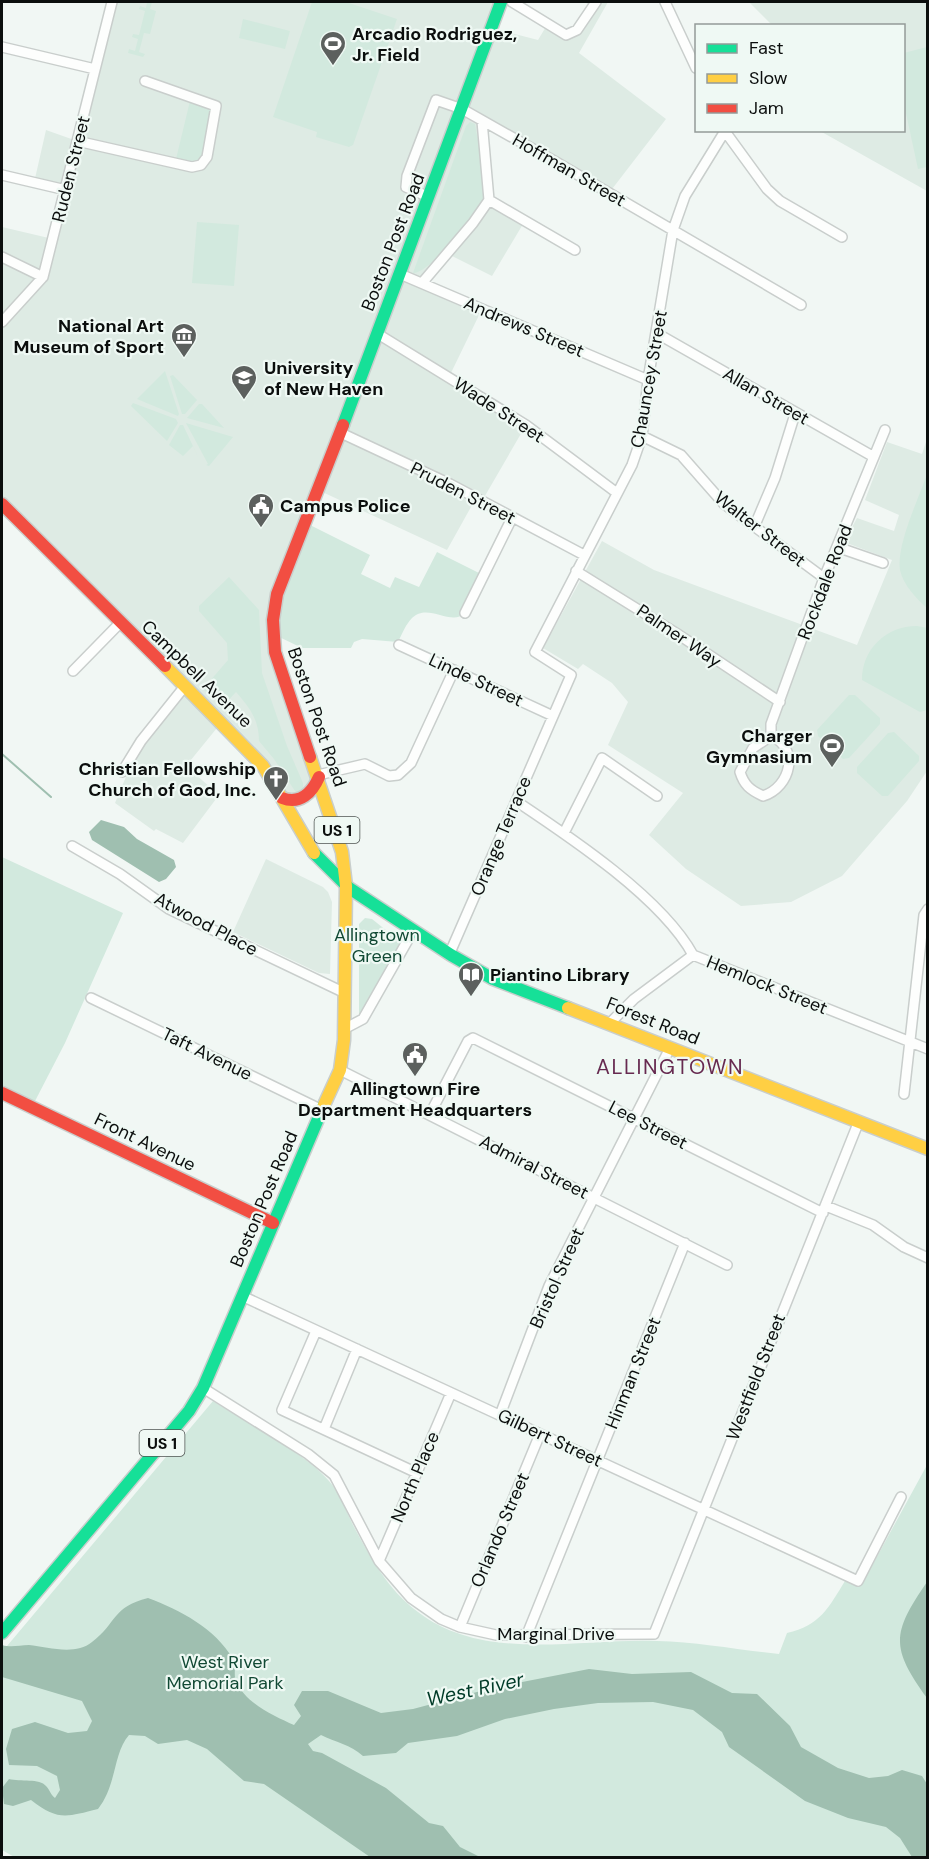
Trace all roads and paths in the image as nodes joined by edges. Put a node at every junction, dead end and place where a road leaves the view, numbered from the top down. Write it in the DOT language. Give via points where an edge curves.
graph roads {
  1 [pos="112,2"];
  2 [pos="501,2"];
  3 [pos="512,2"];
  4 [pos="596,2"];
  5 [pos="665,2"];
  6 [pos="2,47"];
  7 [pos="695,67"];
  8 [pos="96,69"];
  9 [pos="145,81"];
  10 [pos="462,110"];
  11 [pos="482,121"];
  12 [pos="723,132"];
  13 [pos="725,132"];
  14 [pos="77,141"];
  15 [pos="2,175"];
  16 [pos="66,190"];
  17 [pos="429,197"];
  18 [pos="489,200"];
  19 [pos="673,230"];
  20 [pos="842,237"];
  21 [pos="575,250"];
  22 [pos="2,256"];
  23 [pos="400,274"];
  24 [pos="43,277"];
  25 [pos="422,283"];
  26 [pos="801,306"];
  27 [pos="2,322"];
  28 [pos="378,334"];
  29 [pos="658,334"];
  30 [pos="648,380"];
  31 [pos="795,414"];
  32 [pos="885,430"];
  33 [pos="340,433"];
  34 [pos="642,436"];
  35 [pos="874,457"];
  36 [pos="617,493"];
  37 [pos="2,504"];
  38 [pos="512,518"];
  39 [pos="755,525"];
  40 [pos="837,547"];
  41 [pos="584,555"];
  42 [pos="883,563"];
  43 [pos="576,571"];
  44 [pos="824,578"];
  45 [pos="465,613"];
  46 [pos="120,623"];
  47 [pos="399,645"];
  48 [pos="454,669"];
  49 [pos="73,671"];
  50 [pos="185,686"];
  51 [pos="780,702"];
  52 [pos="553,716"];
  53 [pos="771,736"];
  54 [pos="122,772"];
  55 [pos="318,776"];
  56 [pos="657,796"];
  57 [pos="282,798"];
  58 [pos="516,801"];
  59 [pos="564,833"];
  60 [pos="72,846"];
  61 [pos="346,886"];
  62 [pos="927,909"];
  63 [pos="413,931"];
  64 [pos="448,955"];
  65 [pos="693,955"];
  66 [pos="924,960"];
  67 [pos="345,993"];
  68 [pos="91,998"];
  69 [pos="609,1023"];
  70 [pos="344,1029"];
  71 [pos="911,1045"];
  72 [pos="670,1048"];
  73 [pos="927,1049"];
  74 [pos="340,1070"];
  75 [pos="2,1093"];
  76 [pos="904,1094"];
  77 [pos="322,1110"];
  78 [pos="430,1114"];
  79 [pos="635,1119"];
  80 [pos="859,1121"];
  81 [pos="927,1149"];
  82 [pos="594,1198"];
  83 [pos="824,1210"];
  84 [pos="273,1223"];
  85 [pos="685,1243"];
  86 [pos="927,1258"];
  87 [pos="727,1265"];
  88 [pos="242,1296"];
  89 [pos="316,1331"];
  90 [pos="357,1349"];
  91 [pos="203,1388"];
  92 [pos="451,1393"];
  93 [pos="500,1415"];
  94 [pos="324,1429"];
  95 [pos="540,1434"];
  96 [pos="598,1460"];
  97 [pos="417,1473"];
  98 [pos="902,1497"];
  99 [pos="704,1509"];
  100 [pos="380,1561"];
  101 [pos="460,1627"];
  102 [pos="2,1633"];
  103 [pos="654,1634"];
  104 [pos="526,1637"];
  1 -- 8 [label="street, Ruden Street"];
  2 -- 10 [label="main road, Boston Post Road / US 1"];
  3 -- 4 [label="street" via="566,35 577,30"];
  5 -- 7 [label="street"];
  6 -- 8 [label="street"];
  8 -- 14 [label="street, Ruden Street"];
  9 -- 14 [label="street" via="216,106 207,157 201,165 192,167"];
  10 -- 11 [label="street, Hoffman Street"];
  10 -- 17 [label="main road, Boston Post Road / US 1"];
  10 -- 17 [label="street, Hoffman Street" via="435,100 419,142 406,187"];
  11 -- 18 [label="street"];
  11 -- 19 [label="street, Hoffman Street"];
  12 -- 19 [label="street, Chauncey Street" via="685,196"];
  13 -- 20 [label="street" via="780,201"];
  14 -- 16 [label="street, Ruden Street"];
  15 -- 16 [label="street"];
  16 -- 24 [label="street, Ruden Street"];
  17 -- 23 [label="main road, Boston Post Road / US 1"];
  18 -- 21 [label="street"];
  18 -- 25 [label="street"];
  19 -- 26 [label="street, Hoffman Street"];
  19 -- 29 [label="street, Chauncey Street"];
  22 -- 24 [label="street"];
  23 -- 25 [label="street, Andrews Street"];
  23 -- 28 [label="main road, Boston Post Road / US 1"];
  24 -- 27 [label="street, Ruden Street"];
  25 -- 30 [label="street, Andrews Street"];
  28 -- 33 [label="main road, Boston Post Road / US 1"];
  28 -- 36 [label="street, Wade Street" via="525,424"];
  29 -- 30 [label="street, Chauncey Street"];
  29 -- 31 [label="street, Allan Street"];
  30 -- 34 [label="street, Chauncey Street"];
  31 -- 35 [label="street, Allan Street"];
  31 -- 39 [label="street"];
  32 -- 35 [label="street, Rockdale Road"];
  33 -- 38 [label="street, Pruden Street" via="450,484"];
  33 -- 55 [label="main road, Boston Post Road / US 1" via="282,577 273,620 280,671"];
  34 -- 36 [label="street, Chauncey Street"];
  34 -- 39 [label="street, Walter Street" via="681,454 724,504"];
  35 -- 40 [label="street, Rockdale Road"];
  36 -- 41 [label="street, Chauncey Street"];
  37 -- 46 [label="main road, Campbell Avenue"];
  38 -- 41 [label="street, Pruden Street"];
  38 -- 45 [label="street"];
  39 -- 44 [label="street, Walter Street"];
  40 -- 42 [label="street"];
  40 -- 44 [label="street, Rockdale Road"];
  41 -- 43 [label="street, Chauncey Street"];
  43 -- 51 [label="street, Palmer Way"];
  43 -- 52 [label="street, Chauncey Street" via="535,652 571,675"];
  44 -- 51 [label="street, Rockdale Road"];
  46 -- 49 [label="street"];
  46 -- 50 [label="main road, Campbell Avenue"];
  47 -- 48 [label="street, Linde Street"];
  48 -- 52 [label="street, Linde Street"];
  48 -- 55 [label="street" via="411,763 402,773 389,776 370,765 359,765"];
  50 -- 54 [label="street"];
  50 -- 57 [label="main road, Campbell Avenue" via="259,760"];
  51 -- 53 [label="street, Rockdale Road" via="771,724"];
  52 -- 58 [label="street, Orange Terrace"];
  53 -- 53 [label="street" via="753,748 740,772 750,790 763,796 771,794 782,782 790,761 785,746"];
  55 -- 57 [label="main road" via="314,788 304,797 292,801"];
  55 -- 61 [label="main road, Boston Post Road / US 1" via="342,852"];
  56 -- 59 [label="street" via="602,758"];
  57 -- 61 [label="main road, Campbell Avenue" via="320,862"];
  58 -- 59 [label="street, Hemlock Street"];
  58 -- 64 [label="street, Orange Terrace"];
  59 -- 65 [label="street, Hemlock Street" via="660,910"];
  60 -- 67 [label="street, Atwood Place" via="169,909"];
  61 -- 63 [label="main road, Forest Road"];
  61 -- 67 [label="main road, Boston Post Road / US 1"];
  62 -- 66 [label="street"];
  63 -- 64 [label="main road, Forest Road"];
  63 -- 70 [label="street" via="363,1019"];
  64 -- 69 [label="main road, Forest Road" via="493,979"];
  65 -- 69 [label="street"];
  65 -- 71 [label="street, Hemlock Street"];
  66 -- 71 [label="street"];
  67 -- 70 [label="main road, Boston Post Road / US 1"];
  68 -- 77 [label="street, Taft Avenue"];
  69 -- 72 [label="main road, Forest Road"];
  70 -- 74 [label="main road, Boston Post Road / US 1"];
  71 -- 73 [label="street, Hemlock Street"];
  71 -- 76 [label="street"];
  72 -- 79 [label="street, Bristol Street"];
  72 -- 80 [label="main road, Forest Road"];
  74 -- 77 [label="main road, Boston Post Road / US 1"];
  74 -- 78 [label="street, Admiral Street"];
  75 -- 84 [label="main road, Front Avenue"];
  77 -- 84 [label="main road, Boston Post Road / US 1"];
  78 -- 79 [label="street, Lee Street" via="472,1038"];
  78 -- 82 [label="street, Admiral Street"];
  79 -- 82 [label="street, Bristol Street"];
  79 -- 83 [label="street, Lee Street"];
  80 -- 81 [label="main road, Forest Road"];
  80 -- 83 [label="street, Westfield Street"];
  82 -- 85 [label="street, Admiral Street"];
  82 -- 93 [label="street, Bristol Street" via="549,1286"];
  83 -- 86 [label="street, Lee Street" via="873,1225"];
  83 -- 99 [label="street, Westfield Street"];
  84 -- 88 [label="main road, Boston Post Road / US 1"];
  85 -- 87 [label="street, Admiral Street"];
  85 -- 96 [label="street, Hinman Street"];
  88 -- 89 [label="street, Gilbert Street"];
  88 -- 91 [label="main road, Boston Post Road / US 1"];
  89 -- 90 [label="street, Gilbert Street"];
  89 -- 94 [label="street" via="282,1410"];
  90 -- 92 [label="street, Gilbert Street"];
  90 -- 94 [label="street"];
  91 -- 100 [label="street, Marginal Drive" via="328,1470"];
  91 -- 102 [label="main road, Boston Post Road / US 1" via="189,1410"];
  92 -- 93 [label="street, Gilbert Street"];
  92 -- 97 [label="street, North Place"];
  93 -- 95 [label="street, Gilbert Street"];
  94 -- 97 [label="street"];
  95 -- 96 [label="street, Gilbert Street"];
  95 -- 101 [label="street, Orlando Street"];
  96 -- 99 [label="street, Gilbert Street"];
  96 -- 104 [label="street, Hinman Street"];
  97 -- 100 [label="street, North Place"];
  98 -- 99 [label="street, Gilbert Street" via="858,1581"];
  99 -- 103 [label="street, Westfield Street"];
  100 -- 101 [label="street, Marginal Drive" via="411,1598 427,1611"];
  101 -- 104 [label="street, Marginal Drive"];
  103 -- 104 [label="street, Marginal Drive"];
}
